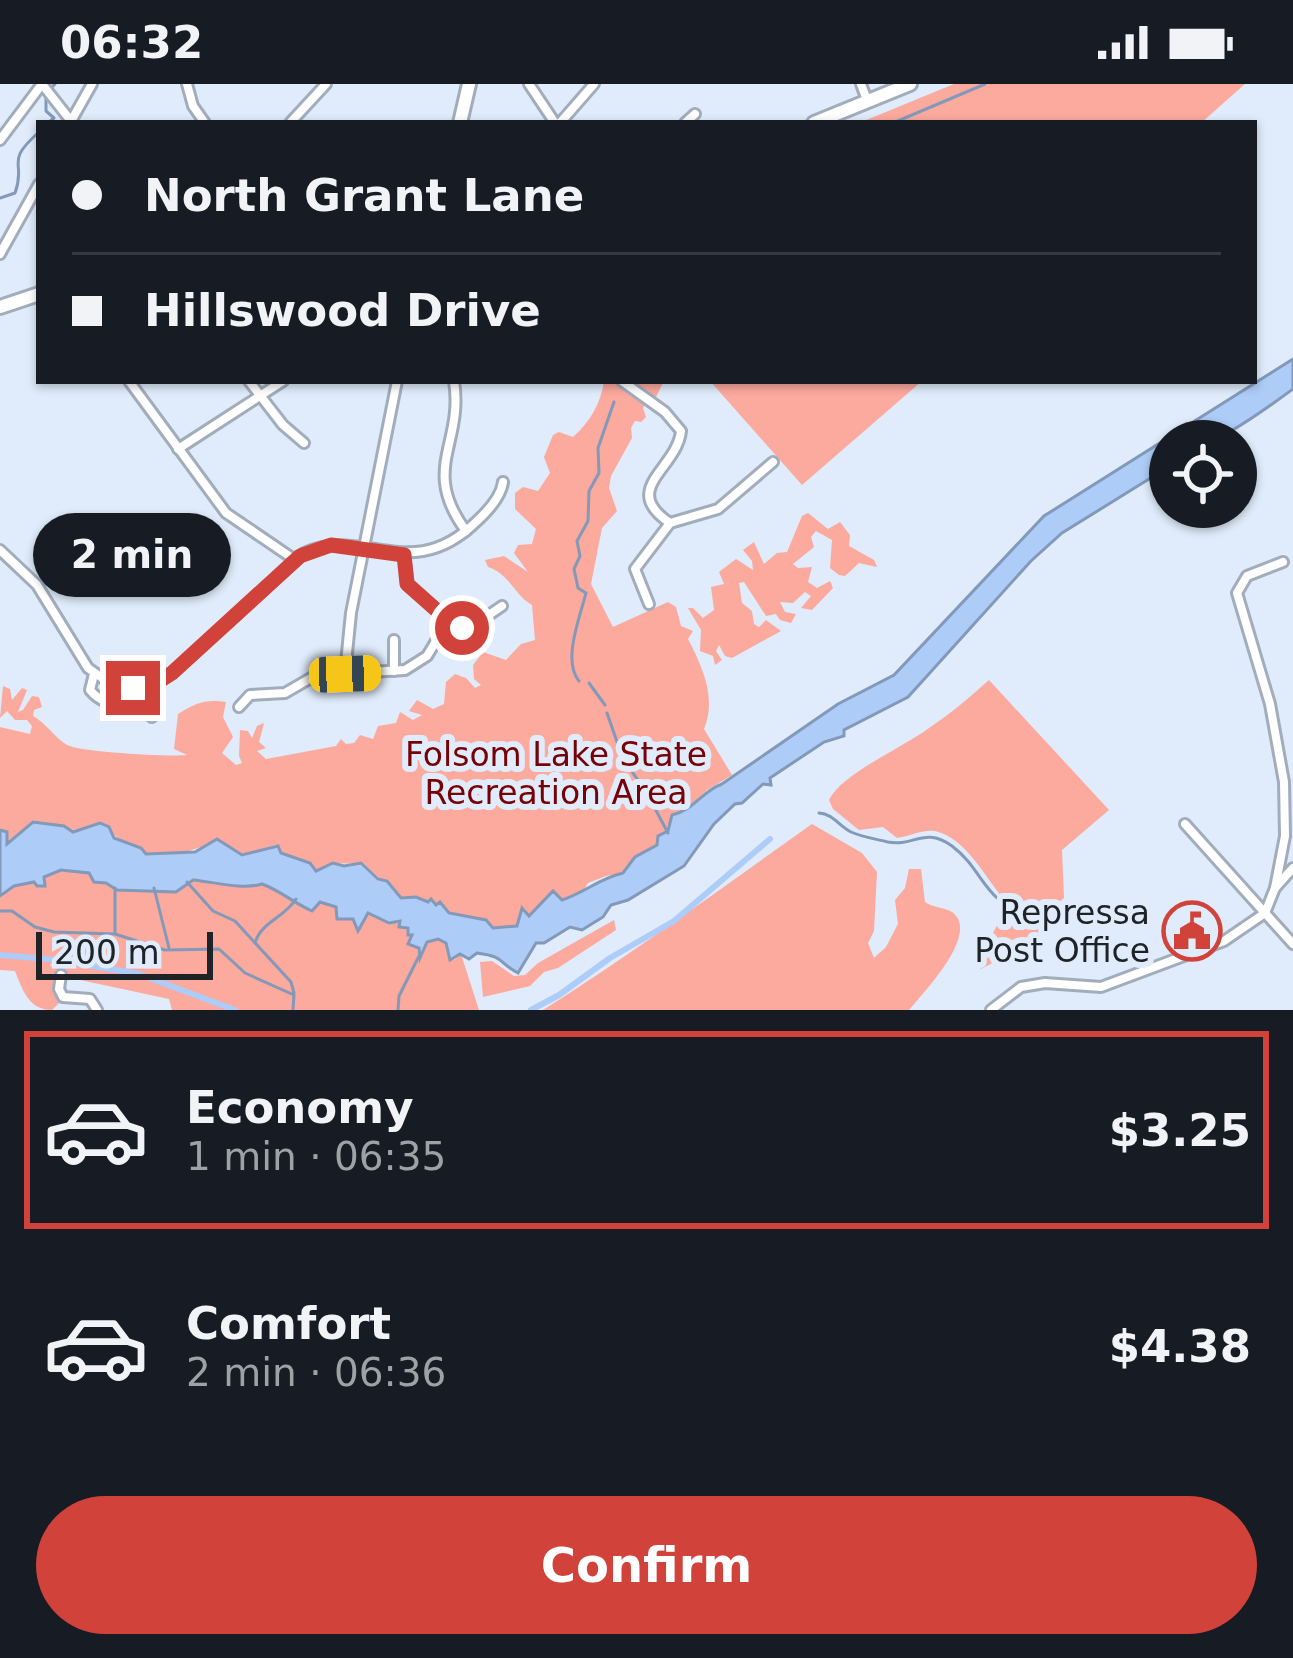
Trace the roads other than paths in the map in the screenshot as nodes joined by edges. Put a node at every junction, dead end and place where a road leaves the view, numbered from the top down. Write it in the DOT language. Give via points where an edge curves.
graph roads {
  1 [pos="42,84"];
  2 [pos="92,84"];
  3 [pos="187,84"];
  4 [pos="326,84"];
  5 [pos="469,84"];
  6 [pos="530,84"];
  7 [pos="595,84"];
  8 [pos="861,84"];
  9 [pos="910,84"];
  10 [pos="868,101"];
  11 [pos="695,114"];
  12 [pos="69,120"];
  13 [pos="72,120"];
  14 [pos="203,120"];
  15 [pos="293,120"];
  16 [pos="461,120"];
  17 [pos="555,120"];
  18 [pos="560,120"];
  19 [pos="688,120"];
  20 [pos="821,120"];
  21 [pos="0,140"];
  22 [pos="36,189"];
  23 [pos="0,254"];
  24 [pos="36,295"];
  25 [pos="0,307"];
  26 [pos="131,384"];
  27 [pos="252,384"];
  28 [pos="279,384"];
  29 [pos="396,384"];
  30 [pos="454,384"];
  31 [pos="626,384"];
  32 [pos="261,397"];
  33 [pos="304,443"];
  34 [pos="178,448"];
  35 [pos="773,462"];
  36 [pos="503,482"];
  37 [pos="670,523"];
  38 [pos="466,531"];
  39 [pos="364,549"];
  40 [pos="0,550"];
  41 [pos="404,555"];
  42 [pos="296,560"];
  43 [pos="1283,562"];
  44 [pos="649,604"];
  45 [pos="502,607"];
  46 [pos="449,627"];
  47 [pos="394,640"];
  48 [pos="394,671"];
  49 [pos="94,674"];
  50 [pos="345,674"];
  51 [pos="239,707"];
  52 [pos="152,717"];
  53 [pos="1185,824"];
  54 [pos="1293,868"];
  55 [pos="1275,888"];
  56 [pos="1265,913"];
  57 [pos="1293,944"];
  58 [pos="61,975"];
  59 [pos="88,984"];
  60 [pos="86,998"];
  61 [pos="97,1010"];
  62 [pos="991,1010"];
  1 -- 12 [label="street"];
  1 -- 21 [label="street"];
  2 -- 13 [label="street"];
  3 -- 14 [label="street"];
  4 -- 15 [label="street"];
  5 -- 16 [label="main road"];
  6 -- 17 [label="street"];
  7 -- 18 [label="street"];
  8 -- 10 [label="street"];
  9 -- 10 [label="main road"];
  10 -- 20 [label="main road"];
  11 -- 19 [label="street"];
  22 -- 23 [label="street"];
  24 -- 25 [label="main road"];
  26 -- 34 [label="street"];
  27 -- 32 [label="street"];
  28 -- 32 [label="street"];
  29 -- 39 [label="street"];
  30 -- 38 [label="street" via="444,488"];
  31 -- 37 [label="street" via="681,431 649,495"];
  32 -- 33 [label="street"];
  32 -- 34 [label="street"];
  34 -- 42 [label="street" via="226,513"];
  35 -- 37 [label="street" via="718,509"];
  36 -- 38 [label="street"];
  37 -- 44 [label="street" via="635,569"];
  38 -- 41 [label="street"];
  39 -- 41 [label="street"];
  39 -- 42 [label="street" via="326,546"];
  39 -- 50 [label="street"];
  40 -- 49 [label="street" via="30,575"];
  41 -- 46 [label="street" via="407,584 452,615"];
  42 -- 49 [label="street" via="165,678 133,688"];
  43 -- 55 [label="street" via="1247,575 1237,593 1284,782"];
  45 -- 46 [label="street" via="470,628"];
  46 -- 48 [label="street" via="427,656"];
  47 -- 48 [label="street"];
  48 -- 50 [label="street"];
  49 -- 52 [label="street" via="97,699"];
  50 -- 51 [label="street" via="250,695"];
  53 -- 56 [label="street"];
  54 -- 55 [label="street"];
  55 -- 56 [label="street"];
  56 -- 57 [label="street"];
  56 -- 62 [label="street" via="1224,940 1101,987 1021,987"];
  58 -- 60 [label="street" via="63,997"];
  59 -- 60 [label="street"];
  60 -- 61 [label="street"];
}
